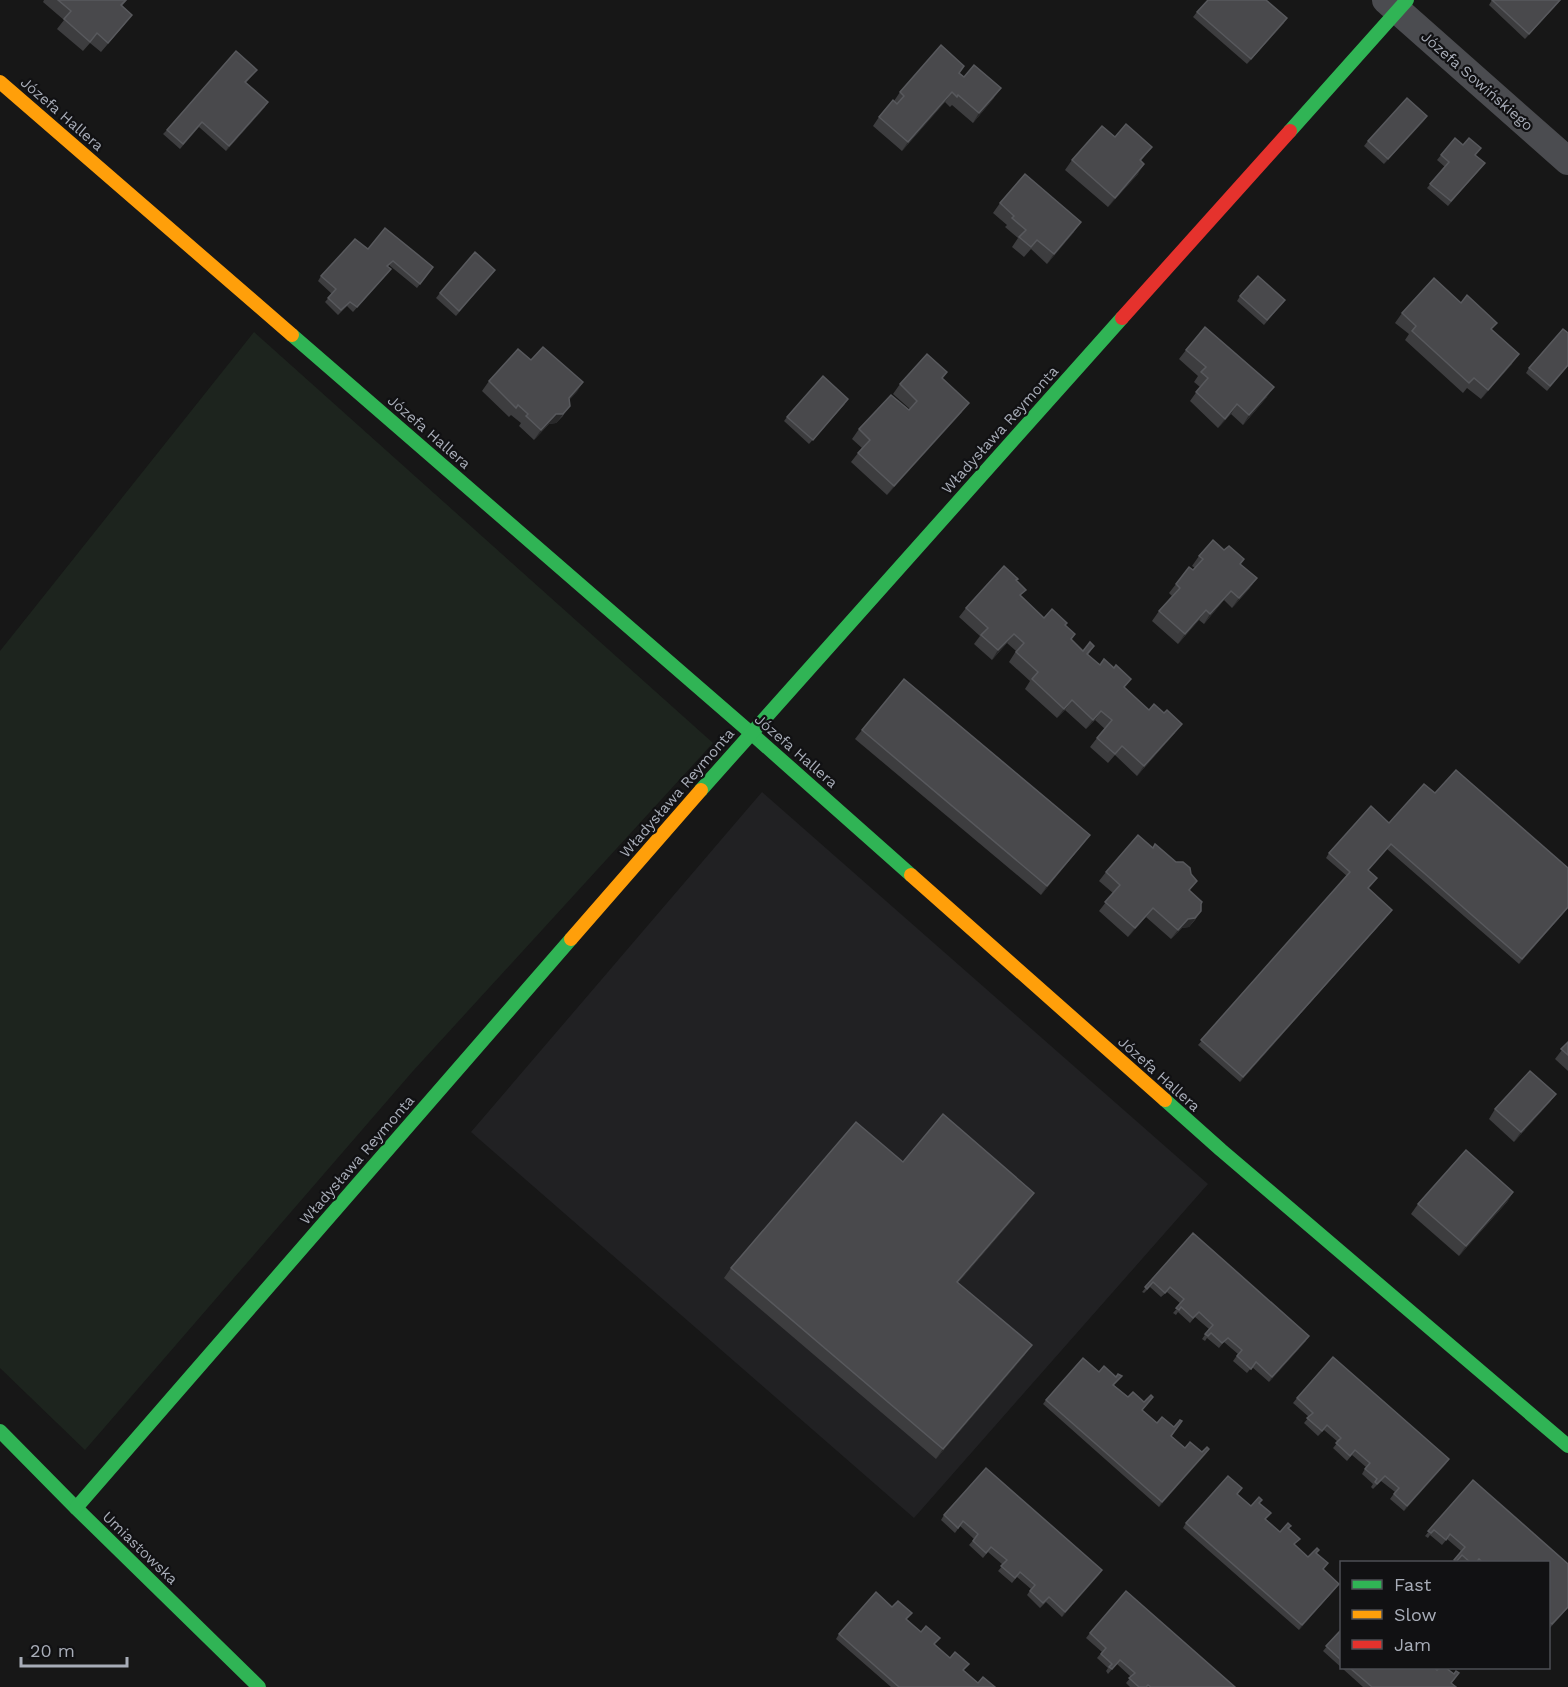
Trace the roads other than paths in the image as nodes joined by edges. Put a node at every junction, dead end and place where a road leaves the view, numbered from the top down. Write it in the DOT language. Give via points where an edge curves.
graph roads {
  1 [pos="1397,4"];
  2 [pos="0,82"];
  3 [pos="1568,161"];
  4 [pos="751,733"];
  5 [pos="0,1431"];
  6 [pos="1568,1446"];
  7 [pos="76,1508"];
  8 [pos="259,1687"];
  1 -- 3 [label="street, Józefa Sowińskiego"];
  1 -- 4 [label="street, Władysława Reymonta"];
  2 -- 4 [label="street, Józefa Hallera"];
  4 -- 6 [label="street, Józefa Hallera" via="1221,1150"];
  4 -- 7 [label="street, Władysława Reymonta"];
  5 -- 7 [label="street, Umiastowska"];
  7 -- 8 [label="street, Umiastowska"];
}
